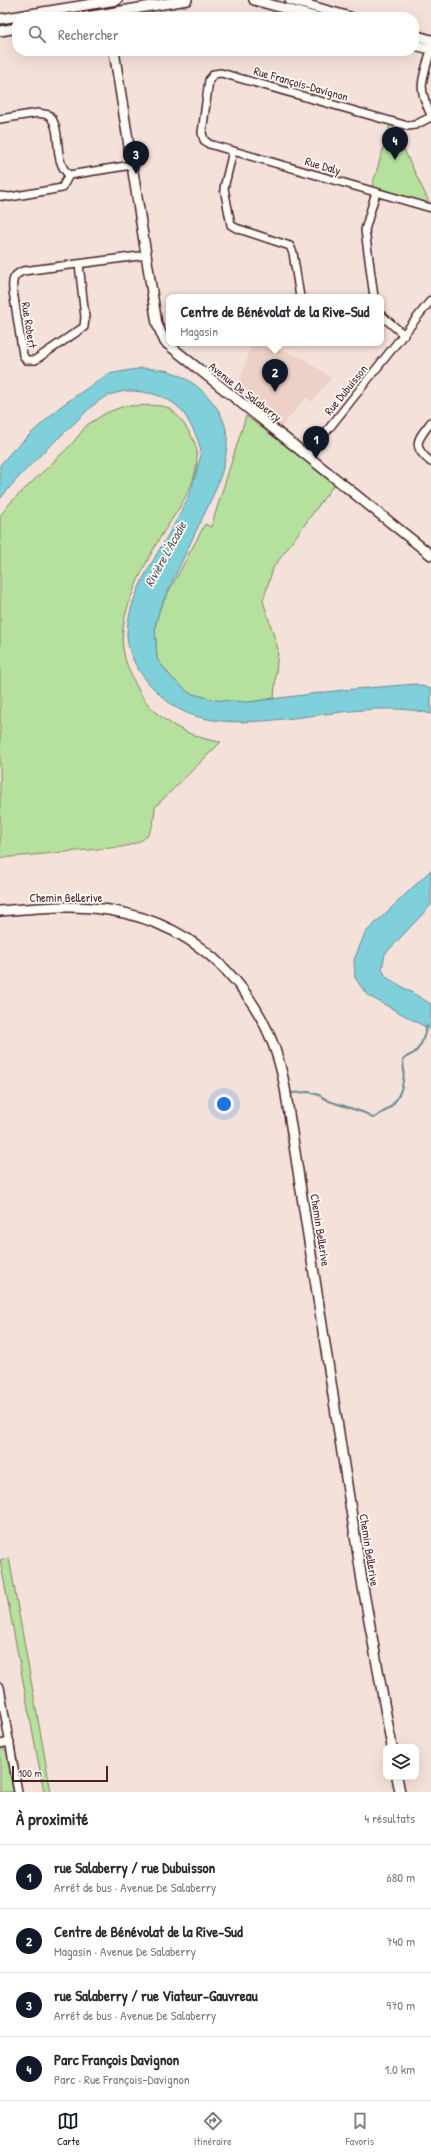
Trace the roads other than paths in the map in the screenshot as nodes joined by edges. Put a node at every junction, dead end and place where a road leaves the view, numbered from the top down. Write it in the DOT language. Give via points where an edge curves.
graph roads {
  1 [pos="116,0"];
  2 [pos="187,0"];
  3 [pos="254,0"];
  4 [pos="290,0"];
  5 [pos="106,1"];
  6 [pos="41,12"];
  7 [pos="108,12"];
  8 [pos="124,12"];
  9 [pos="297,12"];
  10 [pos="332,12"];
  11 [pos="12,17"];
  12 [pos="0,19"];
  13 [pos="12,29"];
  14 [pos="0,31"];
  15 [pos="419,36"];
  16 [pos="431,40"];
  17 [pos="419,46"];
  18 [pos="431,49"];
  19 [pos="115,56"];
  20 [pos="431,116"];
  21 [pos="0,119"];
  22 [pos="209,144"];
  23 [pos="233,151"];
  24 [pos="132,165"];
  25 [pos="69,175"];
  26 [pos="376,192"];
  27 [pos="0,196"];
  28 [pos="431,208"];
  29 [pos="147,255"];
  30 [pos="79,264"];
  31 [pos="300,294"];
  32 [pos="374,294"];
  33 [pos="431,300"];
  34 [pos="384,318"];
  35 [pos="404,335"];
  36 [pos="166,344"];
  37 [pos="169,346"];
  38 [pos="431,422"];
  39 [pos="307,456"];
  40 [pos="431,462"];
  41 [pos="431,556"];
  42 [pos="0,911"];
  43 [pos="0,1687"];
  44 [pos="10,1742"];
  45 [pos="0,1744"];
  46 [pos="391,1744"];
  47 [pos="398,1780"];
  48 [pos="18,1792"];
  49 [pos="400,1792"];
  1 -- 5 [label="street"];
  2 -- 8 [label="street"];
  3 -- 9 [label="street"];
  4 -- 10 [label="street"];
  5 -- 6 [label="street"];
  5 -- 7 [label="street"];
  11 -- 12 [label="street"];
  13 -- 14 [label="street"];
  15 -- 16 [label="street"];
  17 -- 18 [label="street"];
  18 -- 20 [label="street" via="421,88"];
  19 -- 24 [label="street, Avenue De Salaberry"];
  20 -- 22 [label="street, Rue François-Davignon" via="408,126 219,73 211,77 207,87 202,133 204,140"];
  21 -- 25 [label="street" via="38,113 49,115 54,123 62,167"];
  22 -- 23 [label="street, Rue Daly"];
  23 -- 26 [label="street, Rue Daly"];
  23 -- 31 [label="street" via="224,188 230,225 290,246"];
  24 -- 25 [label="street"];
  24 -- 29 [label="street, Avenue De Salaberry"];
  25 -- 27 [label="street" via="62,188 10,197"];
  26 -- 28 [label="street, Rue Daly"];
  26 -- 32 [label="street" via="365,230"];
  29 -- 30 [label="street, Rue Robert"];
  29 -- 36 [label="street, Avenue De Salaberry" via="158,324"];
  30 -- 30 [label="street, Rue Robert" via="23,271 14,277 13,290 23,355 26,360 35,360 84,327 86,320"];
  33 -- 35 [label="street, Rue Dubuisson"];
  34 -- 35 [label="street"];
  35 -- 39 [label="street, Rue Dubuisson"];
  37 -- 39 [label="street, Avenue De Salaberry"];
  38 -- 40 [label="street" via="419,438 418,445 421,453"];
  39 -- 41 [label="street, Avenue De Salaberry"];
  42 -- 46 [label="street, Chemin Bellerive" via="91,908 127,913 160,925 194,944 223,967 250,1000 269,1032 282,1075 362,1580"];
  43 -- 44 [label="street"];
  44 -- 45 [label="street"];
  44 -- 48 [label="street"];
  47 -- 49 [label="street"];
}
